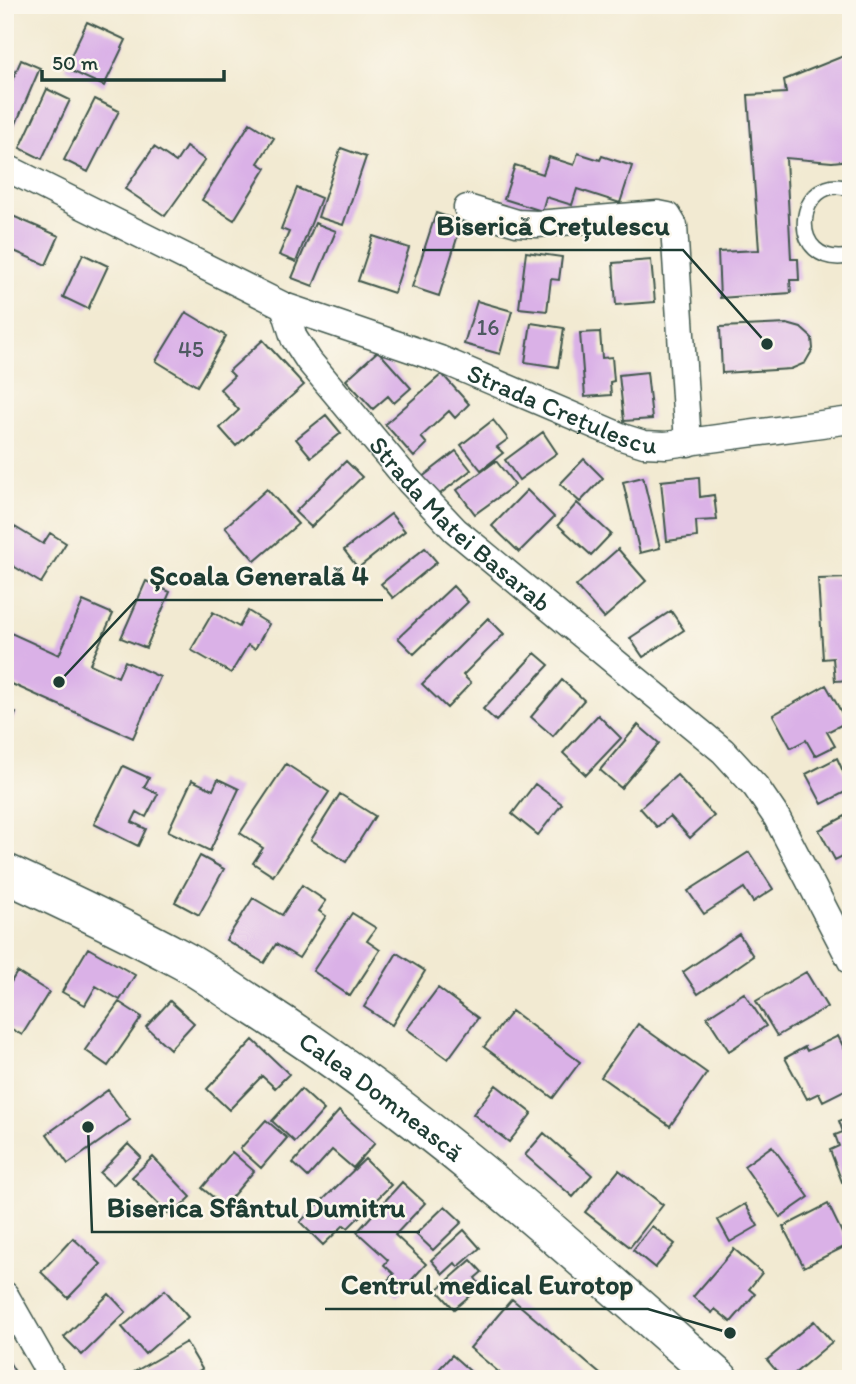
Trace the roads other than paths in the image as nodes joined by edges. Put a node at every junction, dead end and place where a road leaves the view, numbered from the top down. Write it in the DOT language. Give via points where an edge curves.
graph roads {
  1 [pos="5,167"];
  2 [pos="851,189"];
  3 [pos="467,208"];
  4 [pos="851,256"];
  5 [pos="284,306"];
  6 [pos="851,420"];
  7 [pos="688,443"];
  8 [pos="5,873"];
  9 [pos="5,894"];
  10 [pos="851,961"];
  11 [pos="5,1295"];
  12 [pos="52,1379"];
  13 [pos="688,1379"];
  14 [pos="719,1379"];
  1 -- 5 [label="street"];
  2 -- 4 [label="lane" via="832,187 818,194 803,219 813,247 825,255"];
  3 -- 7 [label="street" via="537,224 668,216 674,226"];
  5 -- 7 [label="street, Strada Crețulescu" via="440,359 625,438 644,444"];
  5 -- 10 [label="street, Strada Matei Basarab" via="294,338 309,362 455,530 723,751 756,787"];
  6 -- 7 [label="street, Strada Crețulescu"];
  8 -- 14 [label="main road, Calea Domnească" via="188,963 386,1096"];
  9 -- 13 [label="main road" via="169,975 373,1110"];
  11 -- 12 [label="street"];
}
